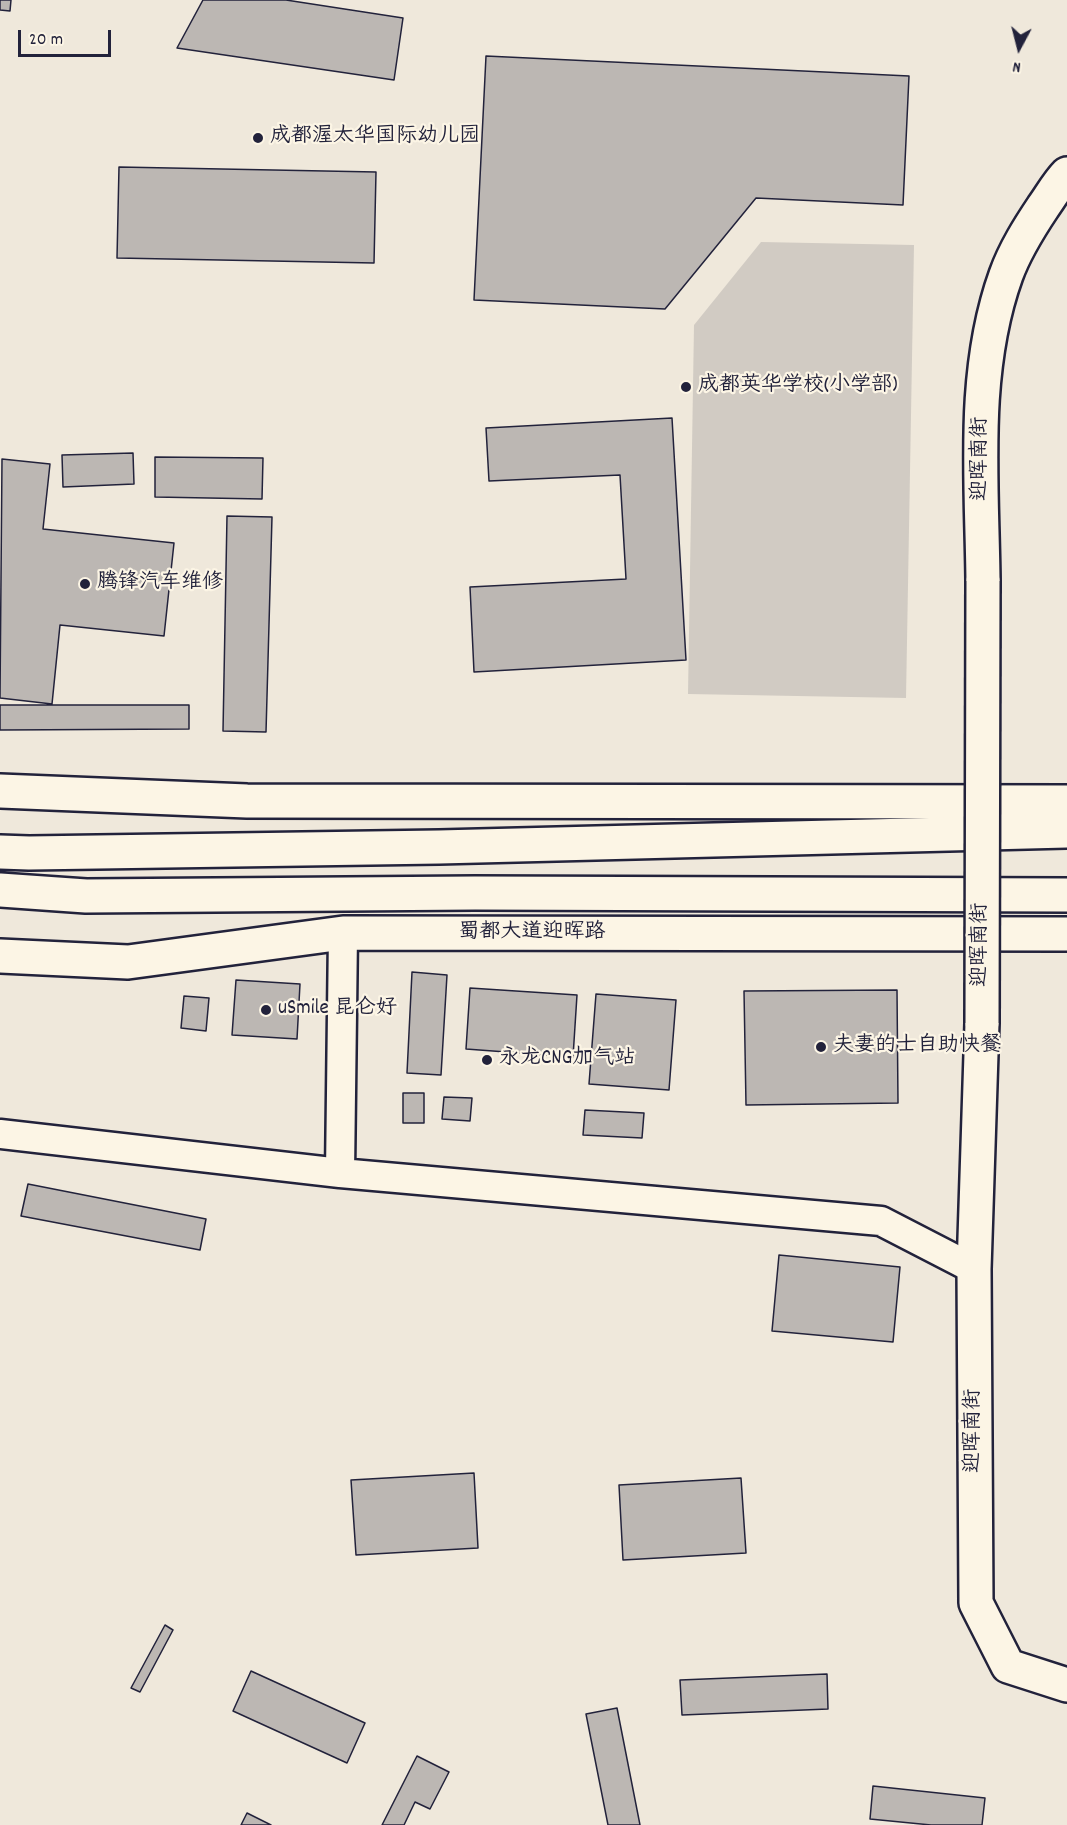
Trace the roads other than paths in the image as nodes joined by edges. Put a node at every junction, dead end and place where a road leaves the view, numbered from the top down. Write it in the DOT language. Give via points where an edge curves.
graph roads {
  1 [pos="1067,174"];
  2 [pos="0,791"];
  3 [pos="1067,802"];
  4 [pos="1067,831"];
  5 [pos="0,852"];
  6 [pos="0,890"];
  7 [pos="1067,895"];
  8 [pos="343,933"];
  9 [pos="1067,934"];
  10 [pos="0,956"];
  11 [pos="0,1134"];
  12 [pos="340,1173"];
  13 [pos="974,1269"];
  14 [pos="1067,1685"];
  1 -- 13 [label="main road, 迎晖南街, bridge" via="1026,232 1006,273 984,374 982,1023"];
  2 -- 3 [label="main road" via="258,801"];
  4 -- 5 [label="main road" via="439,847"];
  6 -- 7 [label="main road, 蜀都大道迎晖路" via="86,896"];
  8 -- 9 [label="main road, 蜀都大道迎晖路"];
  8 -- 10 [label="main road, 蜀都大道迎晖路" via="128,962"];
  8 -- 12 [label="street"];
  11 -- 12 [label="street"];
  12 -- 13 [label="street" via="881,1221"];
  13 -- 14 [label="main road, 迎晖南街" via="976,1603 1008,1666"];
}
